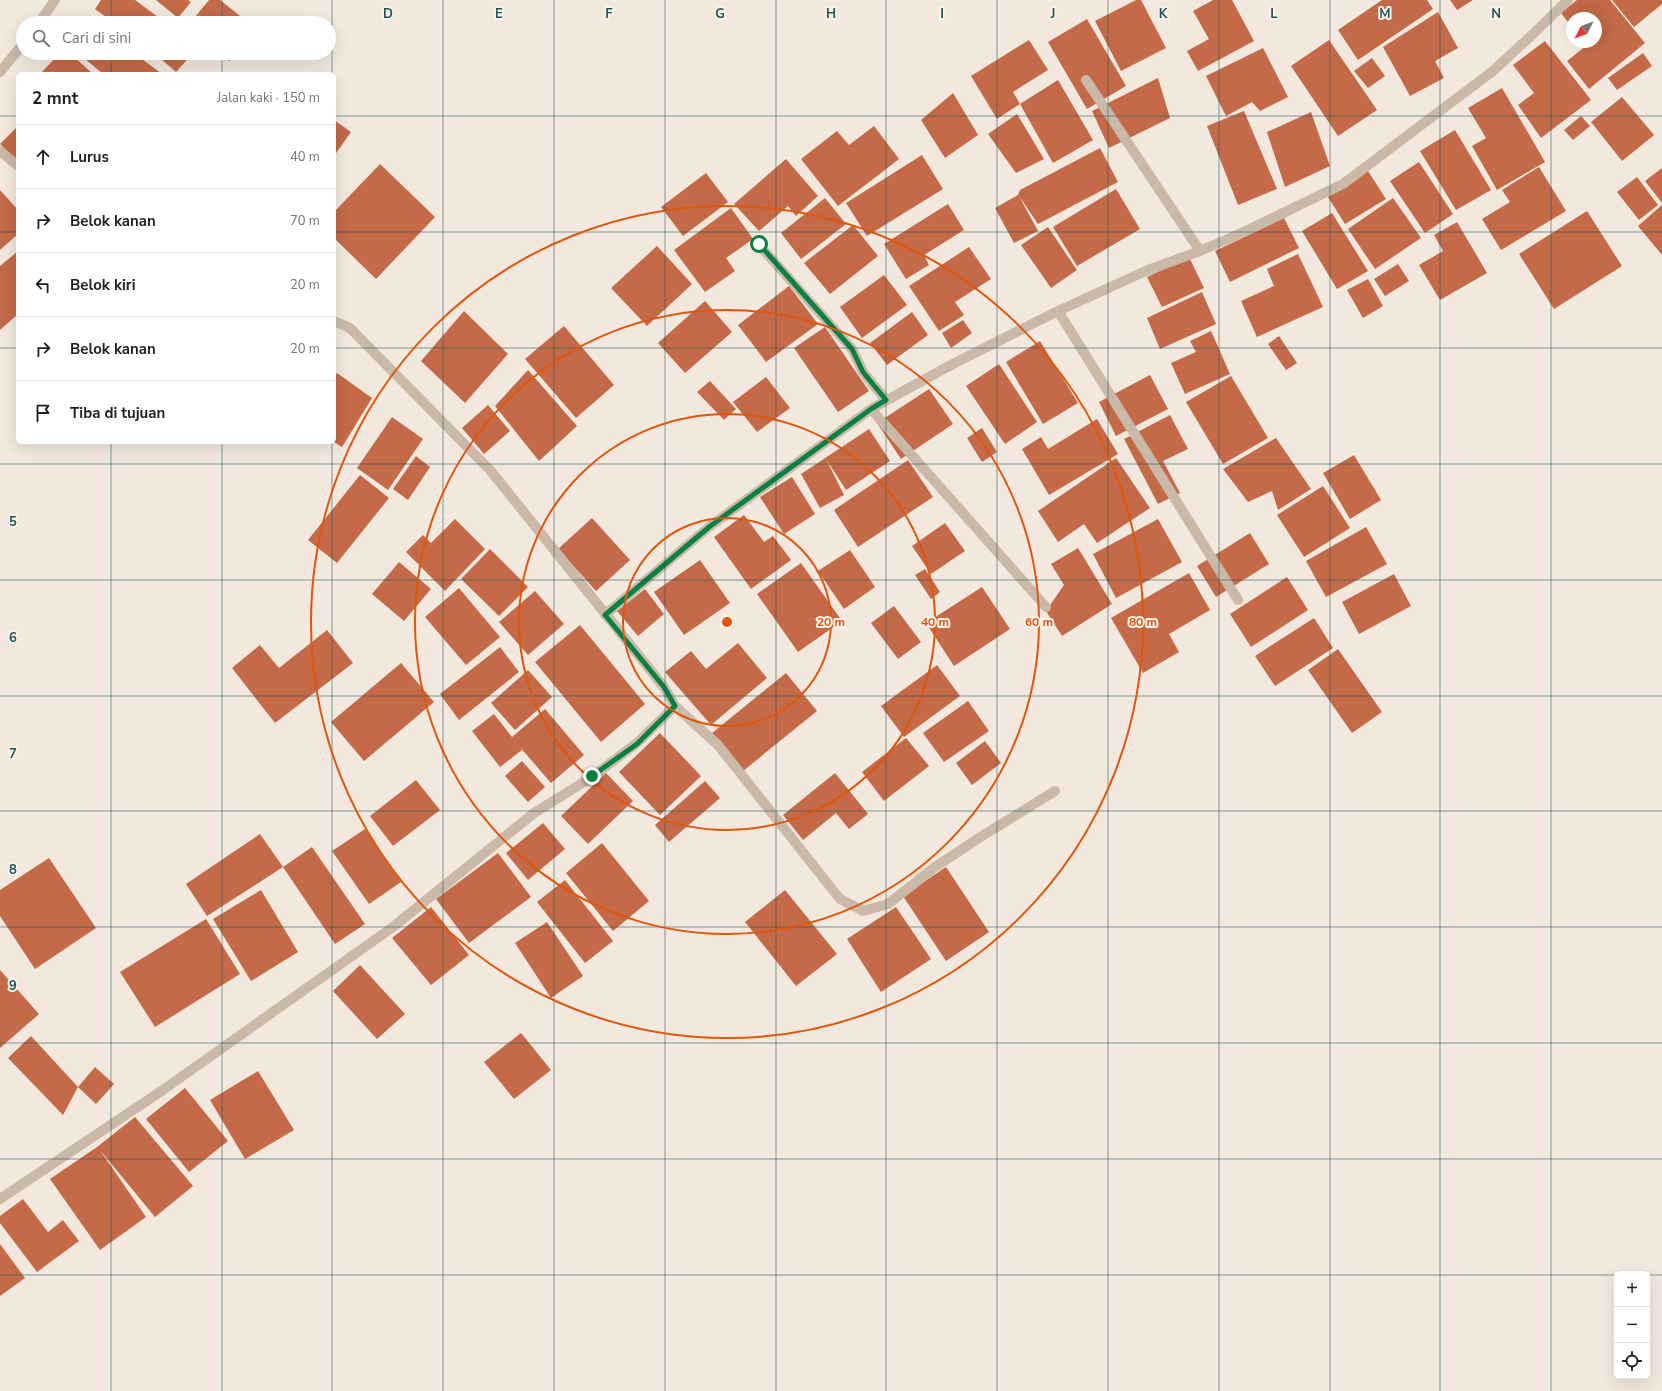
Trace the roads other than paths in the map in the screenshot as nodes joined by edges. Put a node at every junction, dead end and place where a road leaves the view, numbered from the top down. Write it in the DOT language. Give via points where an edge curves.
graph roads {
  1 [pos="55,0"];
  2 [pos="1568,0"];
  3 [pos="44,16"];
  4 [pos="16,53"];
  5 [pos="0,72"];
  6 [pos="1086,80"];
  7 [pos="0,151"];
  8 [pos="16,164"];
  9 [pos="759,244"];
  10 [pos="1200,250"];
  11 [pos="1058,311"];
  12 [pos="336,322"];
  13 [pos="886,400"];
  14 [pos="871,409"];
  15 [pos="1238,600"];
  16 [pos="1046,607"];
  17 [pos="605,615"];
  18 [pos="675,706"];
  19 [pos="1056,791"];
  20 [pos="0,1199"];
  1 -- 3 [label="street"];
  2 -- 10 [label="street" via="1493,70 1343,184"];
  4 -- 5 [label="street"];
  6 -- 10 [label="street"];
  7 -- 8 [label="street"];
  9 -- 13 [label="street" via="852,349 863,372"];
  10 -- 11 [label="street" via="1148,270"];
  11 -- 13 [label="street"];
  11 -- 15 [label="street"];
  12 -- 17 [label="street" via="350,328 490,470"];
  13 -- 14 [label="street"];
  14 -- 16 [label="street"];
  14 -- 17 [label="street" via="709,527"];
  17 -- 18 [label="street" via="664,687"];
  18 -- 19 [label="street" via="718,745 840,898 863,911 888,904 982,836"];
  18 -- 20 [label="street" via="637,744 534,813 393,927 160,1092"];
}
